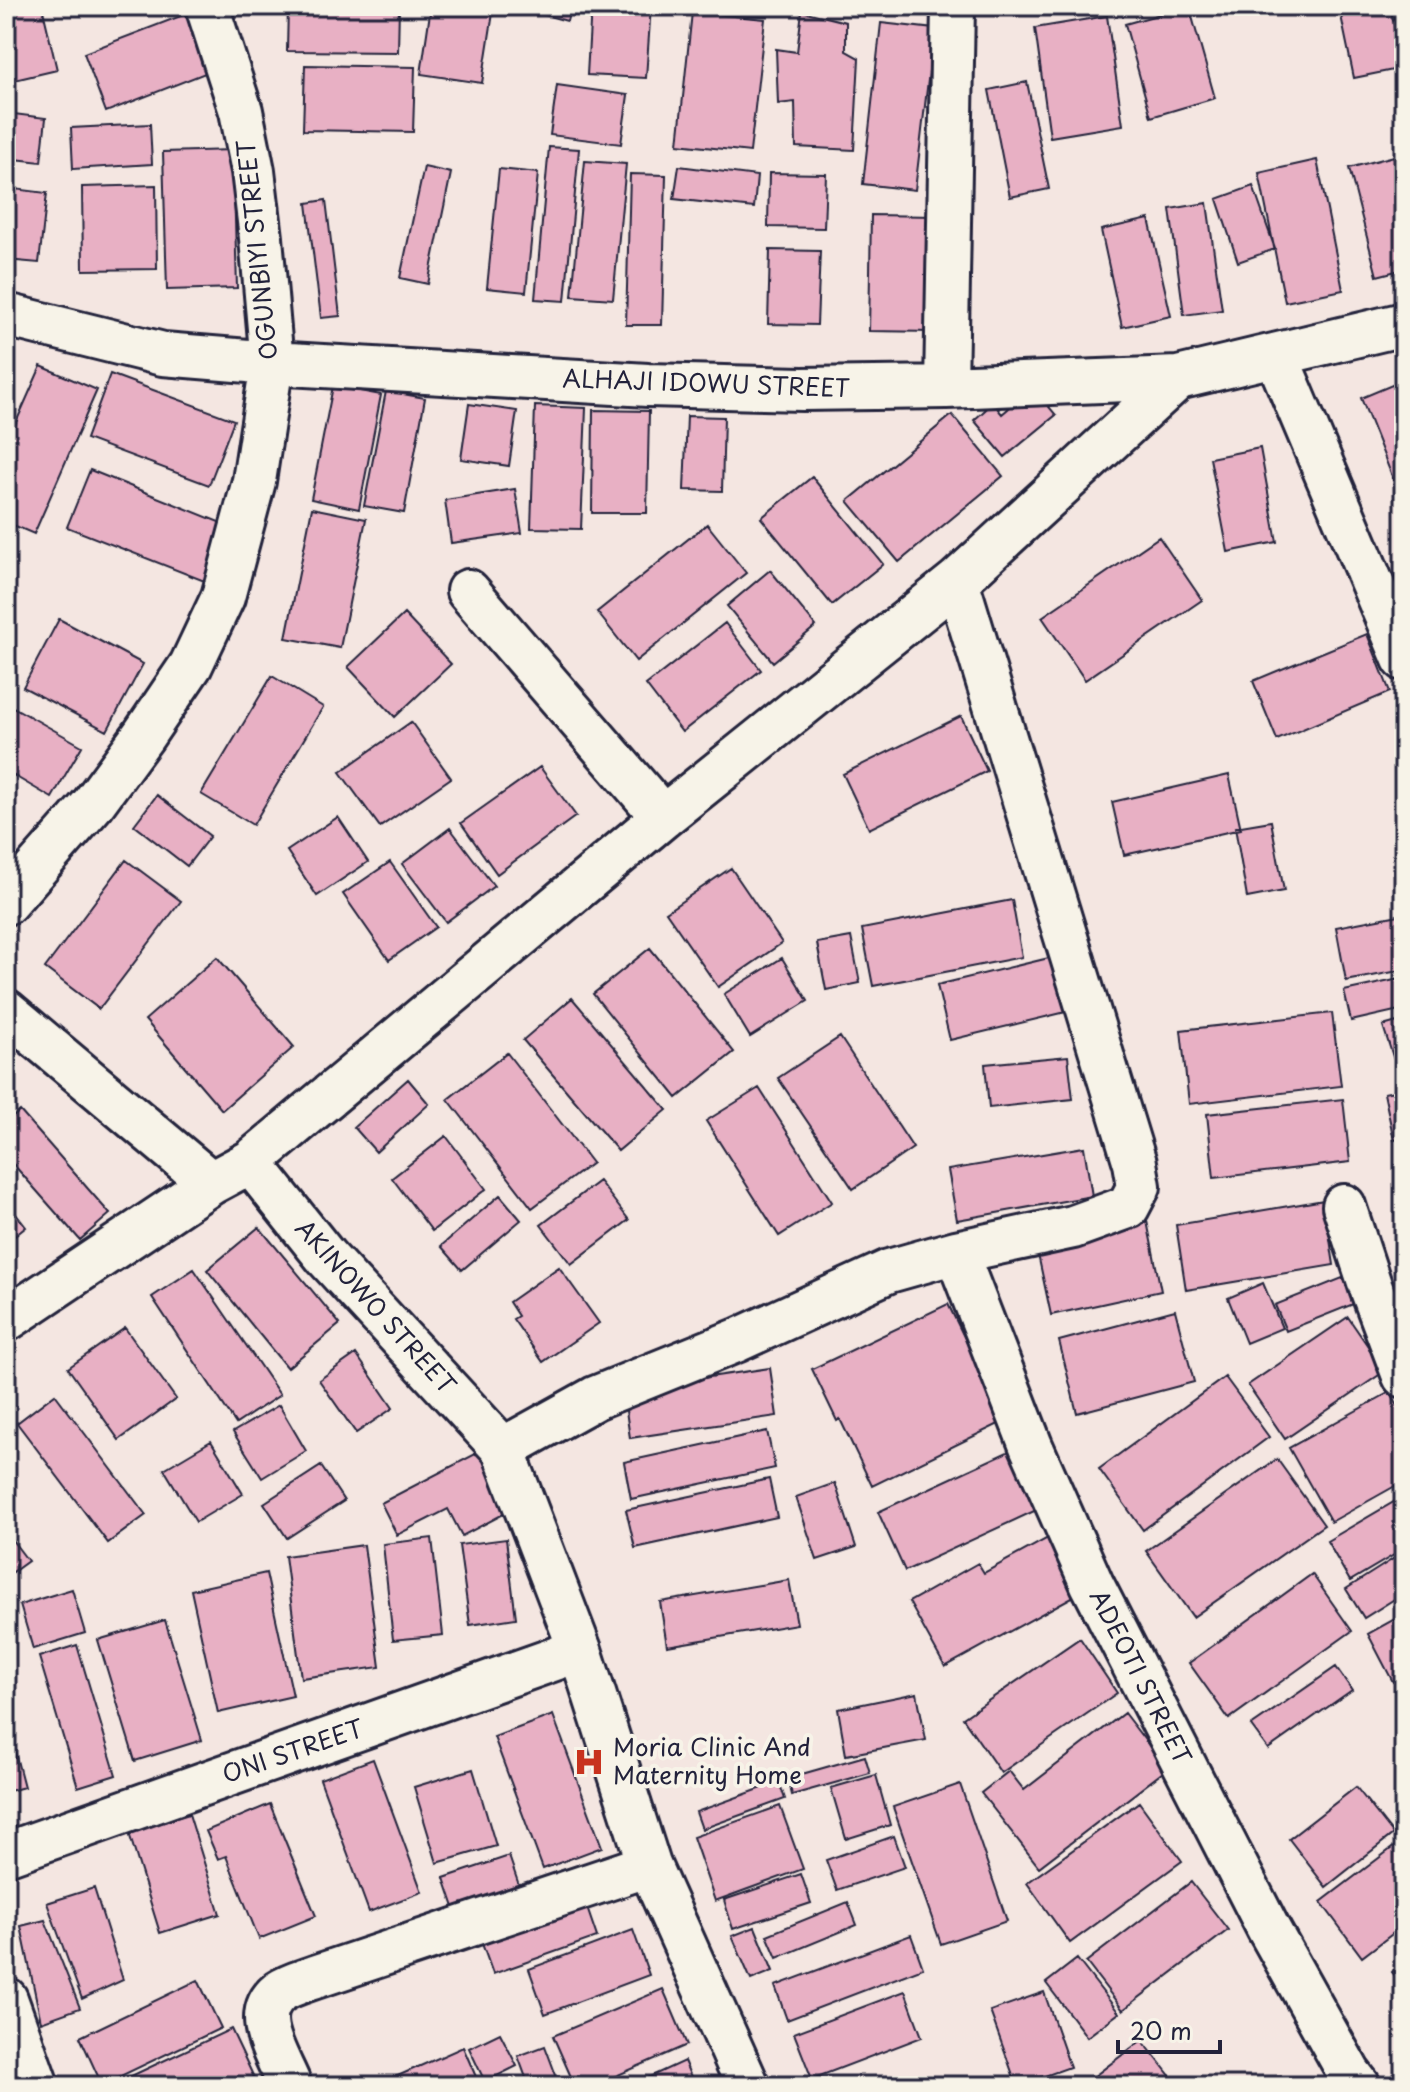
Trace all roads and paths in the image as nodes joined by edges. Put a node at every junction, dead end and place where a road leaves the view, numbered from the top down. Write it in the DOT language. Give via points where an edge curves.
graph roads {
  1 [pos="207,6"];
  2 [pos="953,6"];
  3 [pos="6,315"];
  4 [pos="1404,324"];
  5 [pos="1276,355"];
  6 [pos="272,363"];
  7 [pos="1178,378"];
  8 [pos="946,387"];
  9 [pos="957,581"];
  10 [pos="468,591"];
  11 [pos="1404,659"];
  12 [pos="663,817"];
  13 [pos="6,903"];
  14 [pos="6,1011"];
  15 [pos="250,1162"];
  16 [pos="211,1183"];
  17 [pos="1344,1206"];
  18 [pos="956,1252"];
  19 [pos="6,1320"];
  20 [pos="1404,1376"];
  21 [pos="503,1449"];
  22 [pos="580,1650"];
  23 [pos="6,1854"];
  24 [pos="649,1865"];
  25 [pos="6,1999"];
  26 [pos="37,2086"];
  27 [pos="290,2086"];
  28 [pos="748,2086"];
  29 [pos="1359,2086"];
  1 -- 6 [label="street, OGUNBIYI STREET" via="241,111 253,171"];
  2 -- 8 [label="street"];
  3 -- 6 [label="street, ALHAJI IDOWU STREET" via="163,354"];
  4 -- 5 [label="street, ALHAJI IDOWU STREET"];
  5 -- 7 [label="street, ALHAJI IDOWU STREET"];
  5 -- 11 [label="street"];
  6 -- 8 [label="street, ALHAJI IDOWU STREET" via="648,385"];
  6 -- 13 [label="street, OGUNBIYI STREET" via="241,537 223,597 191,665 93,804"];
  7 -- 8 [label="street, ALHAJI IDOWU STREET"];
  7 -- 9 [label="street"];
  9 -- 12 [label="street"];
  9 -- 18 [label="street" via="1139,1186 1128,1207 1101,1217"];
  10 -- 12 [label="street"];
  12 -- 15 [label="street"];
  14 -- 16 [label="street"];
  15 -- 16 [label="street"];
  15 -- 21 [label="street, AKINOWO STREET" via="326,1257"];
  16 -- 19 [label="street"];
  17 -- 20 [label="street"];
  18 -- 21 [label="street" via="889,1271 595,1398"];
  18 -- 29 [label="street, ADEOTI STREET" via="1031,1446 1092,1584 1268,1928"];
  21 -- 22 [label="street"];
  22 -- 23 [label="street, ONI STREET"];
  22 -- 24 [label="street"];
  24 -- 27 [label="street" via="281,1990 268,2004 265,2024"];
  24 -- 28 [label="street"];
  25 -- 26 [label="street"];
}
